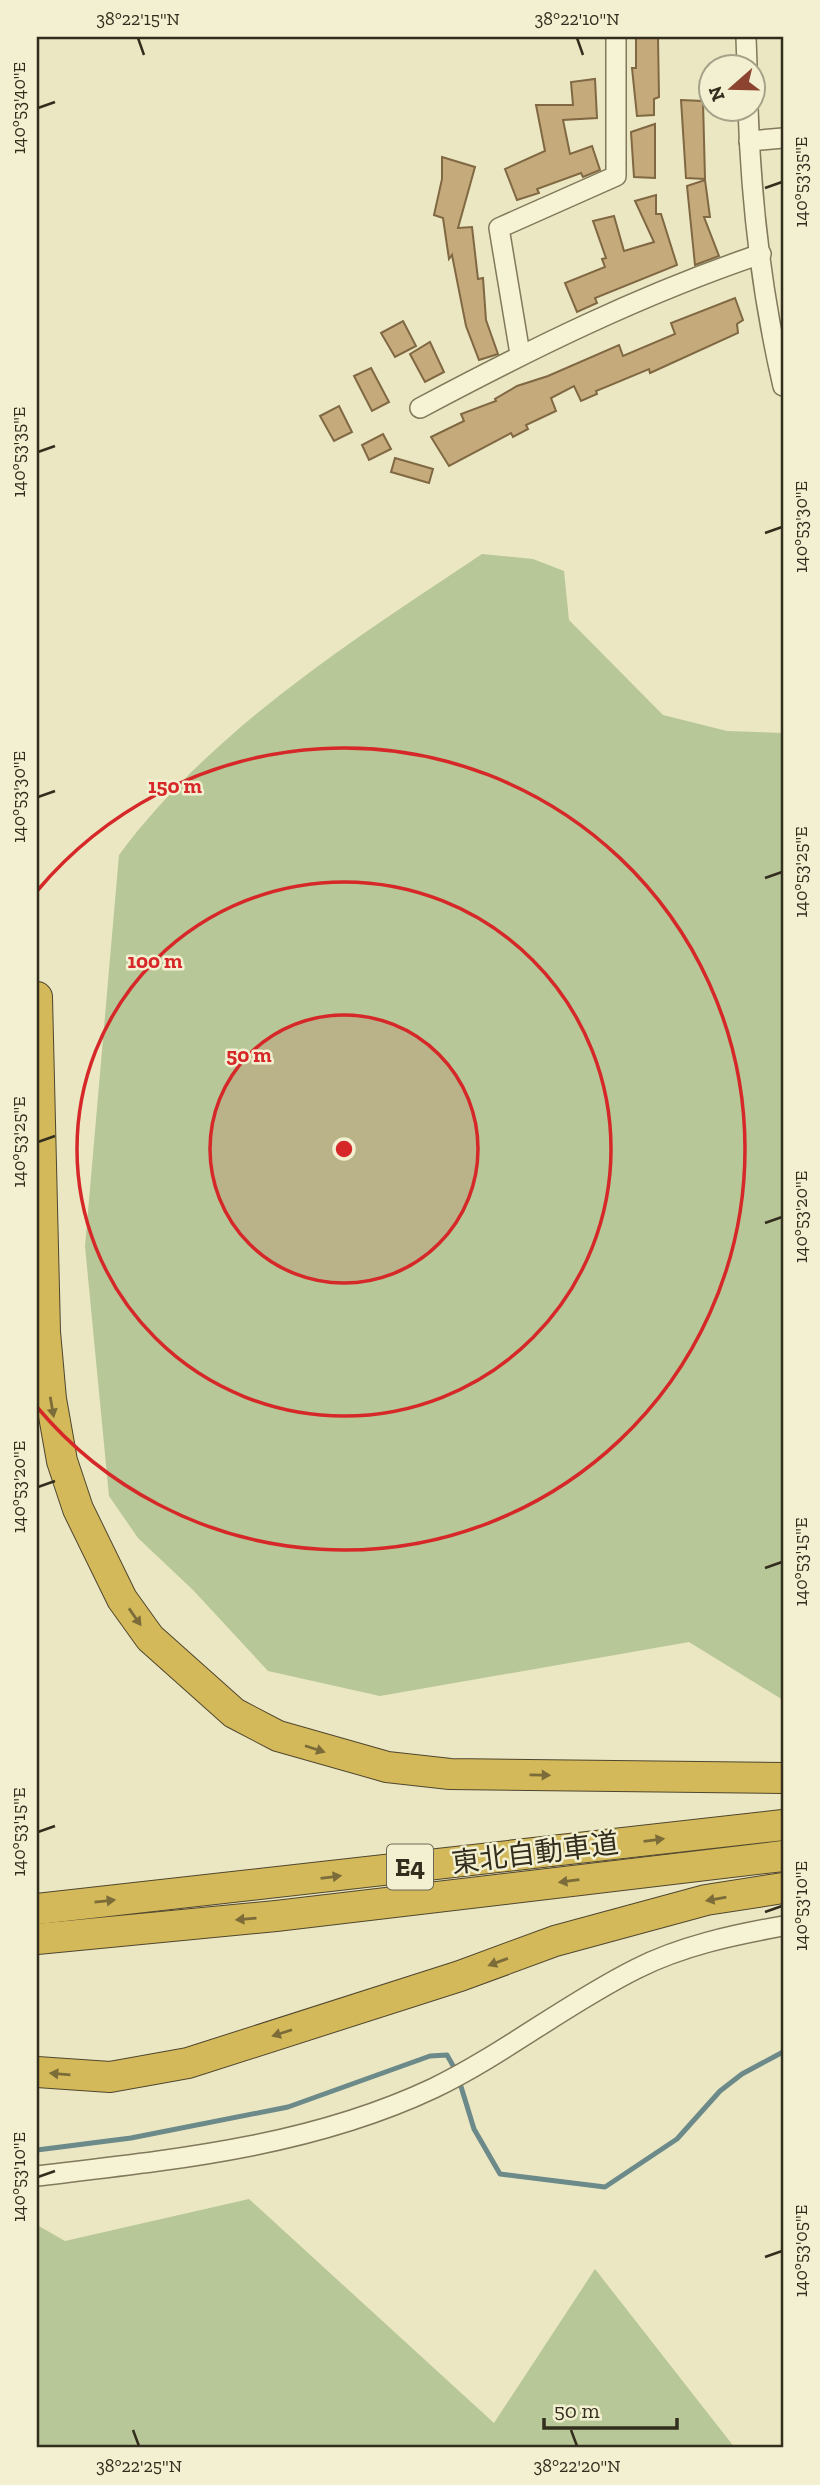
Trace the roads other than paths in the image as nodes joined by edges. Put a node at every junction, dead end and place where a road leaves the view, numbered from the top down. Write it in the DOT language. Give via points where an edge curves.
graph roads {
  1 [pos="616,37"];
  2 [pos="749,122"];
  3 [pos="783,138"];
  4 [pos="750,141"];
  5 [pos="761,254"];
  6 [pos="779,347"];
  7 [pos="520,354"];
  8 [pos="782,378"];
  9 [pos="421,408"];
  10 [pos="37,997"];
  11 [pos="783,1778"];
  12 [pos="783,1825"];
  13 [pos="783,1856"];
  14 [pos="783,1888"];
  15 [pos="37,1909"];
  16 [pos="783,1926"];
  17 [pos="37,1939"];
  18 [pos="37,2072"];
  19 [pos="37,2176"];
  1 -- 7 [label="street" via="616,177 499,228"];
  2 -- 4 [label="street"];
  3 -- 4 [label="street"];
  4 -- 5 [label="street"];
  5 -- 6 [label="street"];
  5 -- 7 [label="street" via="682,282"];
  6 -- 8 [label="street"];
  7 -- 9 [label="street"];
  10 -- 11 [label="highway, one-way" via="45,1332 51,1399 62,1461 78,1509 122,1598 150,1638 234,1713 278,1736 387,1767 450,1774"];
  15 -- 12 [label="highway, 東北自動車道 / E4, one-way"];
  13 -- 17 [label="highway, 東北自動車道 / E4, one-way" via="276,1916"];
  14 -- 18 [label="highway, one-way" via="706,1900 568,1937 188,2063 110,2077"];
  16 -- 19 [label="street" via="738,1934 636,1969 468,2069 379,2112 249,2148"];
}
